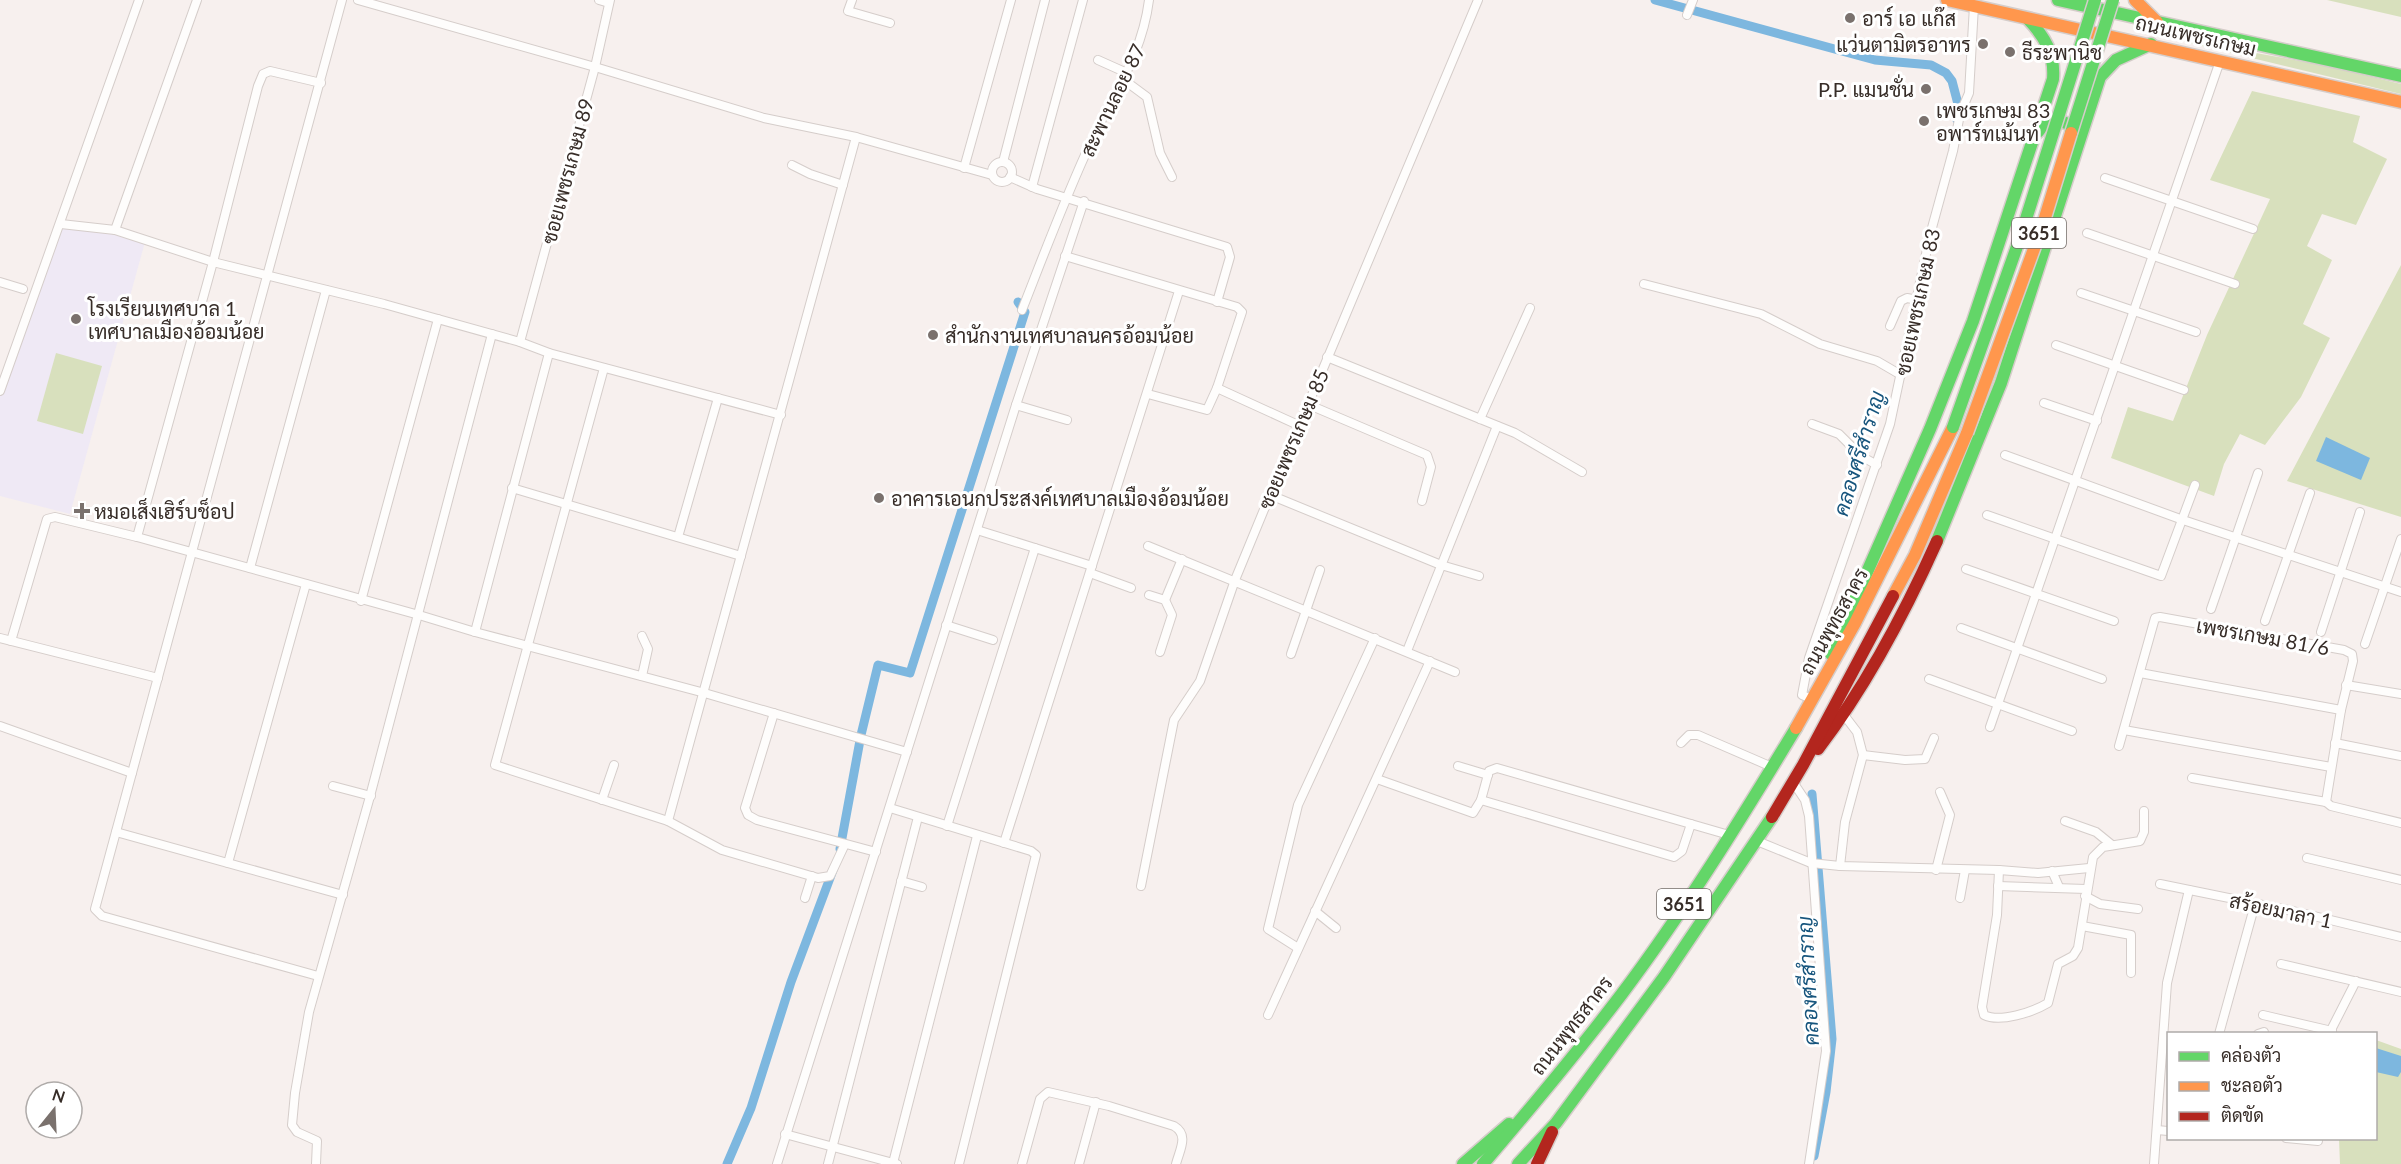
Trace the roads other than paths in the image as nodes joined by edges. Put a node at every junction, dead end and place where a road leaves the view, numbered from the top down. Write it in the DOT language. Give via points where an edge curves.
graph roads {
  1 [pos="139,0"];
  2 [pos="197,0"];
  3 [pos="342,0"];
  4 [pos="358,0"];
  5 [pos="599,0"];
  6 [pos="852,0"];
  7 [pos="1011,0"];
  8 [pos="1045,0"];
  9 [pos="1083,0"];
  10 [pos="1149,0"];
  11 [pos="1478,0"];
  12 [pos="1693,0"];
  13 [pos="1947,0"];
  14 [pos="2058,0"];
  15 [pos="2095,0"];
  16 [pos="2113,0"];
  17 [pos="2134,0"];
  18 [pos="609,2"];
  19 [pos="1974,6"];
  20 [pos="1688,15"];
  21 [pos="2028,19"];
  22 [pos="890,23"];
  23 [pos="2159,24"];
  24 [pos="2151,44"];
  25 [pos="1098,60"];
  26 [pos="2220,61"];
  27 [pos="595,67"];
  28 [pos="1126,76"];
  29 [pos="2401,76"];
  30 [pos="321,83"];
  31 [pos="2401,102"];
  32 [pos="856,137"];
  33 [pos="2034,138"];
  34 [pos="2076,154"];
  35 [pos="1003,162"];
  36 [pos="792,165"];
  37 [pos="964,168"];
  38 [pos="992,175"];
  39 [pos="1010,177"];
  40 [pos="1172,177"];
  41 [pos="2105,178"];
  42 [pos="843,185"];
  43 [pos="1032,187"];
  44 [pos="1066,196"];
  45 [pos="1084,201"];
  46 [pos="2173,201"];
  47 [pos="61,224"];
  48 [pos="2253,229"];
  49 [pos="115,230"];
  50 [pos="2087,233"];
  51 [pos="1065,256"];
  52 [pos="2153,257"];
  53 [pos="213,262"];
  54 [pos="268,276"];
  55 [pos="0,282"];
  56 [pos="1644,284"];
  57 [pos="2235,284"];
  58 [pos="23,290"];
  59 [pos="326,290"];
  60 [pos="1179,291"];
  61 [pos="2081,293"];
  62 [pos="1918,300"];
  63 [pos="1217,302"];
  64 [pos="1530,308"];
  65 [pos="1022,310"];
  66 [pos="2135,311"];
  67 [pos="438,319"];
  68 [pos="1890,326"];
  69 [pos="2196,332"];
  70 [pos="492,334"];
  71 [pos="520,342"];
  72 [pos="2056,345"];
  73 [pos="549,353"];
  74 [pos="1328,357"];
  75 [pos="2116,366"];
  76 [pos="604,368"];
  77 [pos="1901,375"];
  78 [pos="1217,388"];
  79 [pos="2184,390"];
  80 [pos="0,391"];
  81 [pos="1148,394"];
  82 [pos="718,398"];
  83 [pos="2044,403"];
  84 [pos="1307,404"];
  85 [pos="1016,405"];
  86 [pos="781,415"];
  87 [pos="1480,419"];
  88 [pos="1067,420"];
  89 [pos="2097,421"];
  90 [pos="1812,424"];
  91 [pos="1298,425"];
  92 [pos="1497,426"];
  93 [pos="2005,455"];
  94 [pos="1877,465"];
  95 [pos="1582,472"];
  96 [pos="2258,473"];
  97 [pos="2076,481"];
  98 [pos="2195,486"];
  99 [pos="512,488"];
  100 [pos="2310,494"];
  101 [pos="1270,495"];
  102 [pos="1422,501"];
  103 [pos="567,504"];
  104 [pos="2360,512"];
  105 [pos="1987,515"];
  106 [pos="2183,520"];
  107 [pos="977,530"];
  108 [pos="137,537"];
  109 [pos="678,537"];
  110 [pos="2235,537"];
  111 [pos="2401,539"];
  112 [pos="2055,540"];
  113 [pos="1148,546"];
  114 [pos="1035,548"];
  115 [pos="192,553"];
  116 [pos="741,556"];
  117 [pos="2288,556"];
  118 [pos="1182,559"];
  119 [pos="1441,565"];
  120 [pos="250,568"];
  121 [pos="1091,569"];
  122 [pos="1966,569"];
  123 [pos="1320,570"];
  124 [pos="2340,574"];
  125 [pos="1479,576"];
  126 [pos="1235,580"];
  127 [pos="306,584"];
  128 [pos="2384,586"];
  129 [pos="1131,588"];
  130 [pos="2401,592"];
  131 [pos="1149,595"];
  132 [pos="2036,595"];
  133 [pos="1165,600"];
  134 [pos="361,601"];
  135 [pos="2211,609"];
  136 [pos="1306,610"];
  137 [pos="419,615"];
  138 [pos="2114,621"];
  139 [pos="2265,621"];
  140 [pos="946,625"];
  141 [pos="1961,628"];
  142 [pos="474,632"];
  143 [pos="2321,632"];
  144 [pos="642,636"];
  145 [pos="0,638"];
  146 [pos="1375,638"];
  147 [pos="993,640"];
  148 [pos="12,641"];
  149 [pos="2365,644"];
  150 [pos="529,646"];
  151 [pos="2018,648"];
  152 [pos="1407,651"];
  153 [pos="1160,652"];
  154 [pos="1291,654"];
  155 [pos="1430,661"];
  156 [pos="1455,672"];
  157 [pos="2140,673"];
  158 [pos="642,676"];
  159 [pos="158,678"];
  160 [pos="1929,679"];
  161 [pos="2102,679"];
  162 [pos="2346,685"];
  163 [pos="701,692"];
  164 [pos="2401,694"];
  165 [pos="1810,696"];
  166 [pos="1998,703"];
  167 [pos="2341,710"];
  168 [pos="774,713"];
  169 [pos="1844,715"];
  170 [pos="0,726"];
  171 [pos="1990,727"];
  172 [pos="2124,730"];
  173 [pos="2072,731"];
  174 [pos="1934,738"];
  175 [pos="1681,743"];
  176 [pos="2336,743"];
  177 [pos="2119,746"];
  178 [pos="907,752"];
  179 [pos="1863,755"];
  180 [pos="2401,756"];
  181 [pos="614,765"];
  182 [pos="1803,765"];
  183 [pos="1458,766"];
  184 [pos="1772,766"];
  185 [pos="2331,767"];
  186 [pos="132,773"];
  187 [pos="1488,775"];
  188 [pos="1377,778"];
  189 [pos="2193,778"];
  190 [pos="1793,782"];
  191 [pos="333,786"];
  192 [pos="1940,792"];
  193 [pos="371,796"];
  194 [pos="602,800"];
  195 [pos="1481,800"];
  196 [pos="2326,802"];
  197 [pos="890,808"];
  198 [pos="2144,811"];
  199 [pos="918,817"];
  200 [pos="668,821"];
  201 [pos="2065,821"];
  202 [pos="2401,823"];
  203 [pos="1691,824"];
  204 [pos="947,826"];
  205 [pos="116,832"];
  206 [pos="1729,835"];
  207 [pos="977,836"];
  208 [pos="1757,841"];
  209 [pos="1004,843"];
  210 [pos="845,844"];
  211 [pos="2112,845"];
  212 [pos="876,852"];
  213 [pos="2307,858"];
  214 [pos="228,863"];
  215 [pos="1812,863"];
  216 [pos="1840,866"];
  217 [pos="2090,868"];
  218 [pos="1936,870"];
  219 [pos="1965,870"];
  220 [pos="1999,870"];
  221 [pos="2052,871"];
  222 [pos="812,876"];
  223 [pos="2401,880"];
  224 [pos="901,881"];
  225 [pos="2160,884"];
  226 [pos="1141,886"];
  227 [pos="1998,886"];
  228 [pos="922,887"];
  229 [pos="2059,887"];
  230 [pos="2189,890"];
  231 [pos="2085,893"];
  232 [pos="343,895"];
  233 [pos="805,897"];
  234 [pos="1960,898"];
  235 [pos="2255,904"];
  236 [pos="2138,909"];
  237 [pos="1315,911"];
  238 [pos="2082,926"];
  239 [pos="1336,928"];
  240 [pos="2401,937"];
  241 [pos="1298,948"];
  242 [pos="2281,964"];
  243 [pos="2131,973"];
  244 [pos="318,976"];
  245 [pos="2356,981"];
  246 [pos="2401,992"];
  247 [pos="1268,1015"];
  248 [pos="2263,1015"];
  249 [pos="2220,1032"];
  250 [pos="2331,1032"];
  251 [pos="2165,1055"];
  252 [pos="1096,1102"];
  253 [pos="1535,1102"];
  254 [pos="1556,1123"];
  255 [pos="2157,1130"];
  256 [pos="2167,1131"];
  257 [pos="785,1134"];
  258 [pos="2307,1140"];
  259 [pos="2318,1141"];
  260 [pos="832,1147"];
  261 [pos="895,1163"];
  262 [pos="316,1164"];
  263 [pos="777,1164"];
  264 [pos="828,1164"];
  265 [pos="959,1164"];
  266 [pos="1022,1164"];
  267 [pos="1078,1164"];
  268 [pos="1176,1164"];
  269 [pos="1463,1164"];
  270 [pos="1474,1164"];
  271 [pos="1483,1164"];
  272 [pos="1518,1164"];
  273 [pos="1528,1164"];
  274 [pos="1537,1164"];
  275 [pos="1809,1164"];
  276 [pos="2154,1164"];
  1 -- 47 [label="street"];
  2 -- 49 [label="street"];
  3 -- 30 [label="street"];
  4 -- 27 [label="street"];
  5 -- 18 [label="street"];
  6 -- 22 [label="street" via="848,11"];
  7 -- 37 [label="street"];
  8 -- 35 [label="street"];
  9 -- 43 [label="street"];
  10 -- 28 [label="street, สะพานลอย 87" via="1144,35"];
  11 -- 74 [label="street, ซอยเพชรเกษม 85"];
  12 -- 20 [label="street"];
  13 -- 19 [label="main road, ถนนเพชรเกษม"];
  14 -- 23 [label="main road, ถนนเพชรเกษม"];
  15 -- 165 [label="main road, ถนนพุทธสาคร / 3651, bridge" via="2028,216 1953,427 1867,603"];
  16 -- 182 [label="main road, ถนนพุทธสาคร / 3651, bridge" via="2008,325 1967,433 1915,555"];
  17 -- 23 [label="main road"];
  18 -- 27 [label="street, ซอยเพชรเกษม 89"];
  19 -- 21 [label="main road, ถนนเพชรเกษม"];
  19 -- 62 [label="street, ซอยเพชรเกษม 83" via="1969,93 1960,114 1930,235"];
  21 -- 24 [label="main road, ถนนเพชรเกษม"];
  21 -- 33 [label="main road" via="2047,41 2055,67"];
  23 -- 29 [label="main road, ถนนเพชรเกษม"];
  24 -- 26 [label="main road, ถนนเพชรเกษม"];
  24 -- 34 [label="main road" via="2122,56 2105,69"];
  25 -- 28 [label="street"];
  26 -- 31 [label="main road, ถนนเพชรเกษม"];
  26 -- 46 [label="street"];
  27 -- 32 [label="street" via="764,118"];
  27 -- 71 [label="street, ซอยเพชรเกษม 89"];
  28 -- 40 [label="street" via="1147,97 1160,153"];
  28 -- 44 [label="street, สะพานลอย 87"];
  30 -- 53 [label="street" via="270,71 262,74"];
  30 -- 54 [label="street"];
  32 -- 37 [label="street"];
  32 -- 42 [label="street"];
  33 -- 34 [label="main road" via="2049,121 2062,120 2075,130"];
  33 -- 165 [label="main road" via="1973,321 1930,429"];
  34 -- 169 [label="main road" via="2028,307 1953,506 1907,606"];
  35 -- 38 [label="street" via="995,164"];
  35 -- 39 [label="street" via="1011,168"];
  36 -- 42 [label="street"];
  37 -- 38 [label="street"];
  38 -- 39 [label="street" via="1000,181"];
  39 -- 43 [label="street"];
  41 -- 46 [label="street"];
  42 -- 86 [label="street"];
  43 -- 44 [label="street"];
  44 -- 45 [label="street"];
  44 -- 65 [label="street, สะพานลอย 87"];
  45 -- 51 [label="street"];
  45 -- 63 [label="street" via="1227,247 1230,257"];
  46 -- 48 [label="street"];
  46 -- 52 [label="street"];
  47 -- 49 [label="street"];
  47 -- 80 [label="street"];
  49 -- 53 [label="street"];
  50 -- 52 [label="street"];
  51 -- 60 [label="street"];
  51 -- 85 [label="street"];
  52 -- 57 [label="street"];
  52 -- 66 [label="street"];
  53 -- 54 [label="street"];
  53 -- 108 [label="street"];
  54 -- 59 [label="street"];
  54 -- 115 [label="street"];
  55 -- 58 [label="street"];
  56 -- 77 [label="street" via="1761,314 1821,344 1877,361"];
  59 -- 67 [label="street"];
  59 -- 120 [label="street"];
  60 -- 63 [label="street"];
  60 -- 81 [label="street"];
  61 -- 66 [label="street"];
  62 -- 68 [label="street" via="1901,301"];
  62 -- 77 [label="street, ซอยเพชรเกษม 83"];
  63 -- 78 [label="street" via="1242,312"];
  64 -- 87 [label="street"];
  66 -- 69 [label="street"];
  66 -- 75 [label="street"];
  67 -- 70 [label="street"];
  67 -- 134 [label="street"];
  70 -- 71 [label="street"];
  70 -- 137 [label="street"];
  71 -- 73 [label="street"];
  72 -- 75 [label="street"];
  73 -- 76 [label="street"];
  73 -- 99 [label="street"];
  74 -- 84 [label="street, ซอยเพชรเกษม 85"];
  74 -- 87 [label="street"];
  75 -- 79 [label="street"];
  75 -- 89 [label="street"];
  76 -- 82 [label="street"];
  76 -- 103 [label="street"];
  77 -- 94 [label="street, ซอยเพชรเกษม 83"];
  78 -- 81 [label="street" via="1204,410"];
  78 -- 91 [label="street"];
  81 -- 121 [label="street"];
  82 -- 86 [label="street"];
  82 -- 109 [label="street"];
  83 -- 89 [label="street"];
  84 -- 91 [label="street, ซอยเพชรเกษม 85"];
  84 -- 102 [label="street" via="1427,455 1431,466"];
  85 -- 88 [label="street"];
  85 -- 107 [label="street"];
  86 -- 116 [label="street"];
  87 -- 92 [label="street"];
  89 -- 97 [label="street"];
  90 -- 94 [label="street" via="1839,434 1861,456"];
  91 -- 101 [label="street, ซอยเพชรเกษม 85"];
  92 -- 95 [label="street"];
  92 -- 119 [label="street"];
  93 -- 97 [label="street"];
  94 -- 165 [label="street, ซอยเพชรเกษม 83" via="1809,658"];
  96 -- 110 [label="street"];
  97 -- 106 [label="street"];
  97 -- 112 [label="street"];
  98 -- 106 [label="street"];
  99 -- 103 [label="street"];
  99 -- 142 [label="street"];
  100 -- 117 [label="street"];
  101 -- 119 [label="street"];
  101 -- 126 [label="street, ซอยเพชรเกษม 85"];
  103 -- 109 [label="street"];
  103 -- 150 [label="street"];
  104 -- 124 [label="street"];
  105 -- 112 [label="street"];
  106 -- 110 [label="street"];
  106 -- 112 [label="street" via="2161,576"];
  107 -- 114 [label="street"];
  107 -- 140 [label="street"];
  108 -- 115 [label="street"];
  108 -- 148 [label="street" via="48,519"];
  109 -- 116 [label="street"];
  110 -- 117 [label="street"];
  110 -- 135 [label="street"];
  111 -- 128 [label="street"];
  112 -- 132 [label="street"];
  113 -- 118 [label="street"];
  114 -- 121 [label="street"];
  114 -- 204 [label="street"];
  115 -- 120 [label="street"];
  115 -- 159 [label="street"];
  116 -- 163 [label="street"];
  117 -- 124 [label="street"];
  117 -- 139 [label="street"];
  118 -- 126 [label="street"];
  118 -- 133 [label="street"];
  119 -- 125 [label="street"];
  119 -- 152 [label="street"];
  120 -- 127 [label="street"];
  121 -- 129 [label="street"];
  121 -- 209 [label="street"];
  122 -- 132 [label="street"];
  123 -- 136 [label="street"];
  124 -- 128 [label="street"];
  124 -- 143 [label="street"];
  126 -- 136 [label="street"];
  126 -- 226 [label="street, ซอยเพชรเกษม 85" via="1200,681 1174,720"];
  127 -- 134 [label="street"];
  127 -- 214 [label="street"];
  128 -- 130 [label="street"];
  128 -- 149 [label="street"];
  131 -- 133 [label="street"];
  132 -- 138 [label="street"];
  132 -- 151 [label="street"];
  133 -- 153 [label="street" via="1172,615"];
  134 -- 137 [label="street"];
  136 -- 146 [label="street"];
  136 -- 154 [label="street"];
  137 -- 142 [label="street"];
  137 -- 193 [label="street"];
  140 -- 147 [label="street"];
  140 -- 178 [label="street"];
  141 -- 151 [label="street"];
  142 -- 150 [label="street"];
  144 -- 158 [label="street" via="648,649"];
  145 -- 148 [label="street"];
  146 -- 152 [label="street"];
  146 -- 241 [label="street" via="1298,805 1273,903 1268,929"];
  148 -- 159 [label="street"];
  150 -- 158 [label="street"];
  150 -- 194 [label="street" via="495,765"];
  151 -- 161 [label="street"];
  151 -- 166 [label="street"];
  152 -- 155 [label="street"];
  155 -- 156 [label="street"];
  155 -- 188 [label="street"];
  157 -- 162 [label="street, เพชรเกษม 81/6" via="2153,621 2160,617 2344,650 2352,654 2353,661"];
  157 -- 167 [label="street"];
  157 -- 172 [label="street, เพชรเกษม 81/6"];
  158 -- 163 [label="street"];
  159 -- 186 [label="street"];
  160 -- 166 [label="street"];
  162 -- 164 [label="street"];
  162 -- 167 [label="street, เพชรเกษม 81/6"];
  163 -- 168 [label="street"];
  163 -- 200 [label="street"];
  165 -- 184 [label="main road, ถนนพุทธสาคร / 3651"];
  166 -- 171 [label="street"];
  166 -- 173 [label="street"];
  167 -- 176 [label="street, เพชรเกษม 81/6"];
  168 -- 178 [label="street"];
  168 -- 210 [label="street" via="745,808 748,815"];
  169 -- 179 [label="street" via="1857,732"];
  169 -- 182 [label="main road"];
  170 -- 186 [label="street"];
  172 -- 177 [label="street, เพชรเกษม 81/6"];
  172 -- 185 [label="street"];
  174 -- 179 [label="street" via="1925,759"];
  175 -- 184 [label="street" via="1689,735 1698,735"];
  176 -- 180 [label="street"];
  176 -- 185 [label="street, เพชรเกษม 81/6"];
  178 -- 197 [label="street"];
  179 -- 216 [label="street" via="1845,822"];
  181 -- 194 [label="street"];
  182 -- 190 [label="main road, ถนนพุทธสาคร / 3651"];
  183 -- 187 [label="street"];
  184 -- 206 [label="main road, ถนนพุทธสาคร / 3651"];
  185 -- 196 [label="street, เพชรเกษม 81/6"];
  186 -- 205 [label="street"];
  187 -- 195 [label="street"];
  187 -- 203 [label="street" via="1497,768"];
  188 -- 195 [label="street" via="1470,813"];
  188 -- 237 [label="street"];
  189 -- 196 [label="street"];
  190 -- 208 [label="main road, ถนนพุทธสาคร / 3651"];
  190 -- 215 [label="street" via="1807,808"];
  191 -- 193 [label="street"];
  192 -- 218 [label="street" via="1950,815"];
  193 -- 232 [label="street"];
  194 -- 200 [label="street"];
  195 -- 203 [label="street" via="1674,857 1682,851"];
  196 -- 202 [label="street"];
  197 -- 199 [label="street"];
  197 -- 212 [label="street"];
  198 -- 211 [label="street" via="2140,842"];
  199 -- 204 [label="street"];
  199 -- 224 [label="street"];
  200 -- 222 [label="street" via="722,850"];
  201 -- 211 [label="street" via="2096,832"];
  203 -- 206 [label="street"];
  204 -- 207 [label="street"];
  205 -- 214 [label="street"];
  205 -- 244 [label="street" via="97,913"];
  206 -- 253 [label="main road, ถนนพุทธสาคร / 3651" via="1629,982"];
  207 -- 209 [label="street"];
  207 -- 261 [label="street"];
  208 -- 215 [label="street"];
  208 -- 254 [label="main road, ถนนพุทธสาคร / 3651" via="1664,977"];
  209 -- 265 [label="street" via="1033,852 1036,859"];
  210 -- 212 [label="street"];
  210 -- 222 [label="street" via="830,876"];
  211 -- 217 [label="street" via="2098,849"];
  212 -- 257 [label="street"];
  213 -- 223 [label="street"];
  214 -- 232 [label="street"];
  215 -- 216 [label="street"];
  215 -- 275 [label="street" via="1826,1051"];
  216 -- 218 [label="street"];
  217 -- 221 [label="street"];
  217 -- 231 [label="street"];
  218 -- 219 [label="street"];
  219 -- 220 [label="street"];
  219 -- 234 [label="street"];
  220 -- 221 [label="street"];
  220 -- 227 [label="street"];
  221 -- 229 [label="street"];
  222 -- 233 [label="street"];
  224 -- 228 [label="street"];
  224 -- 260 [label="street"];
  225 -- 230 [label="street, สร้อยมาลา 1"];
  227 -- 229 [label="street"];
  227 -- 238 [label="street" via="1982,1007 1987,1017 2030,1011 2048,1003 2058,964 2076,954"];
  229 -- 231 [label="street"];
  230 -- 235 [label="street, สร้อยมาลา 1"];
  230 -- 251 [label="street" via="2167,983"];
  231 -- 236 [label="street" via="2100,904"];
  231 -- 238 [label="street"];
  232 -- 244 [label="street"];
  235 -- 240 [label="street, สร้อยมาลา 1"];
  235 -- 249 [label="street"];
  237 -- 239 [label="street"];
  237 -- 241 [label="street"];
  238 -- 243 [label="street" via="2131,935"];
  241 -- 247 [label="street"];
  242 -- 245 [label="street"];
  244 -- 262 [label="street" via="302,1049 292,1125 297,1132 317,1141"];
  245 -- 246 [label="street"];
  245 -- 250 [label="street"];
  248 -- 250 [label="street"];
  251 -- 255 [label="street"];
  252 -- 266 [label="street" via="1043,1094"];
  252 -- 267 [label="street"];
  252 -- 268 [label="street" via="1181,1131 1184,1136"];
  253 -- 269 [label="main road"];
  253 -- 270 [label="main road"];
  253 -- 271 [label="main road, ถนนพุทธสาคร / 3651"];
  254 -- 272 [label="main road, ถนนพุทธสาคร / 3651"];
  254 -- 273 [label="main road"];
  254 -- 274 [label="main road"];
  255 -- 256 [label="street"];
  255 -- 276 [label="street"];
  257 -- 260 [label="street"];
  257 -- 263 [label="street"];
  258 -- 259 [label="street"];
  260 -- 261 [label="street"];
  260 -- 264 [label="street"];
}
